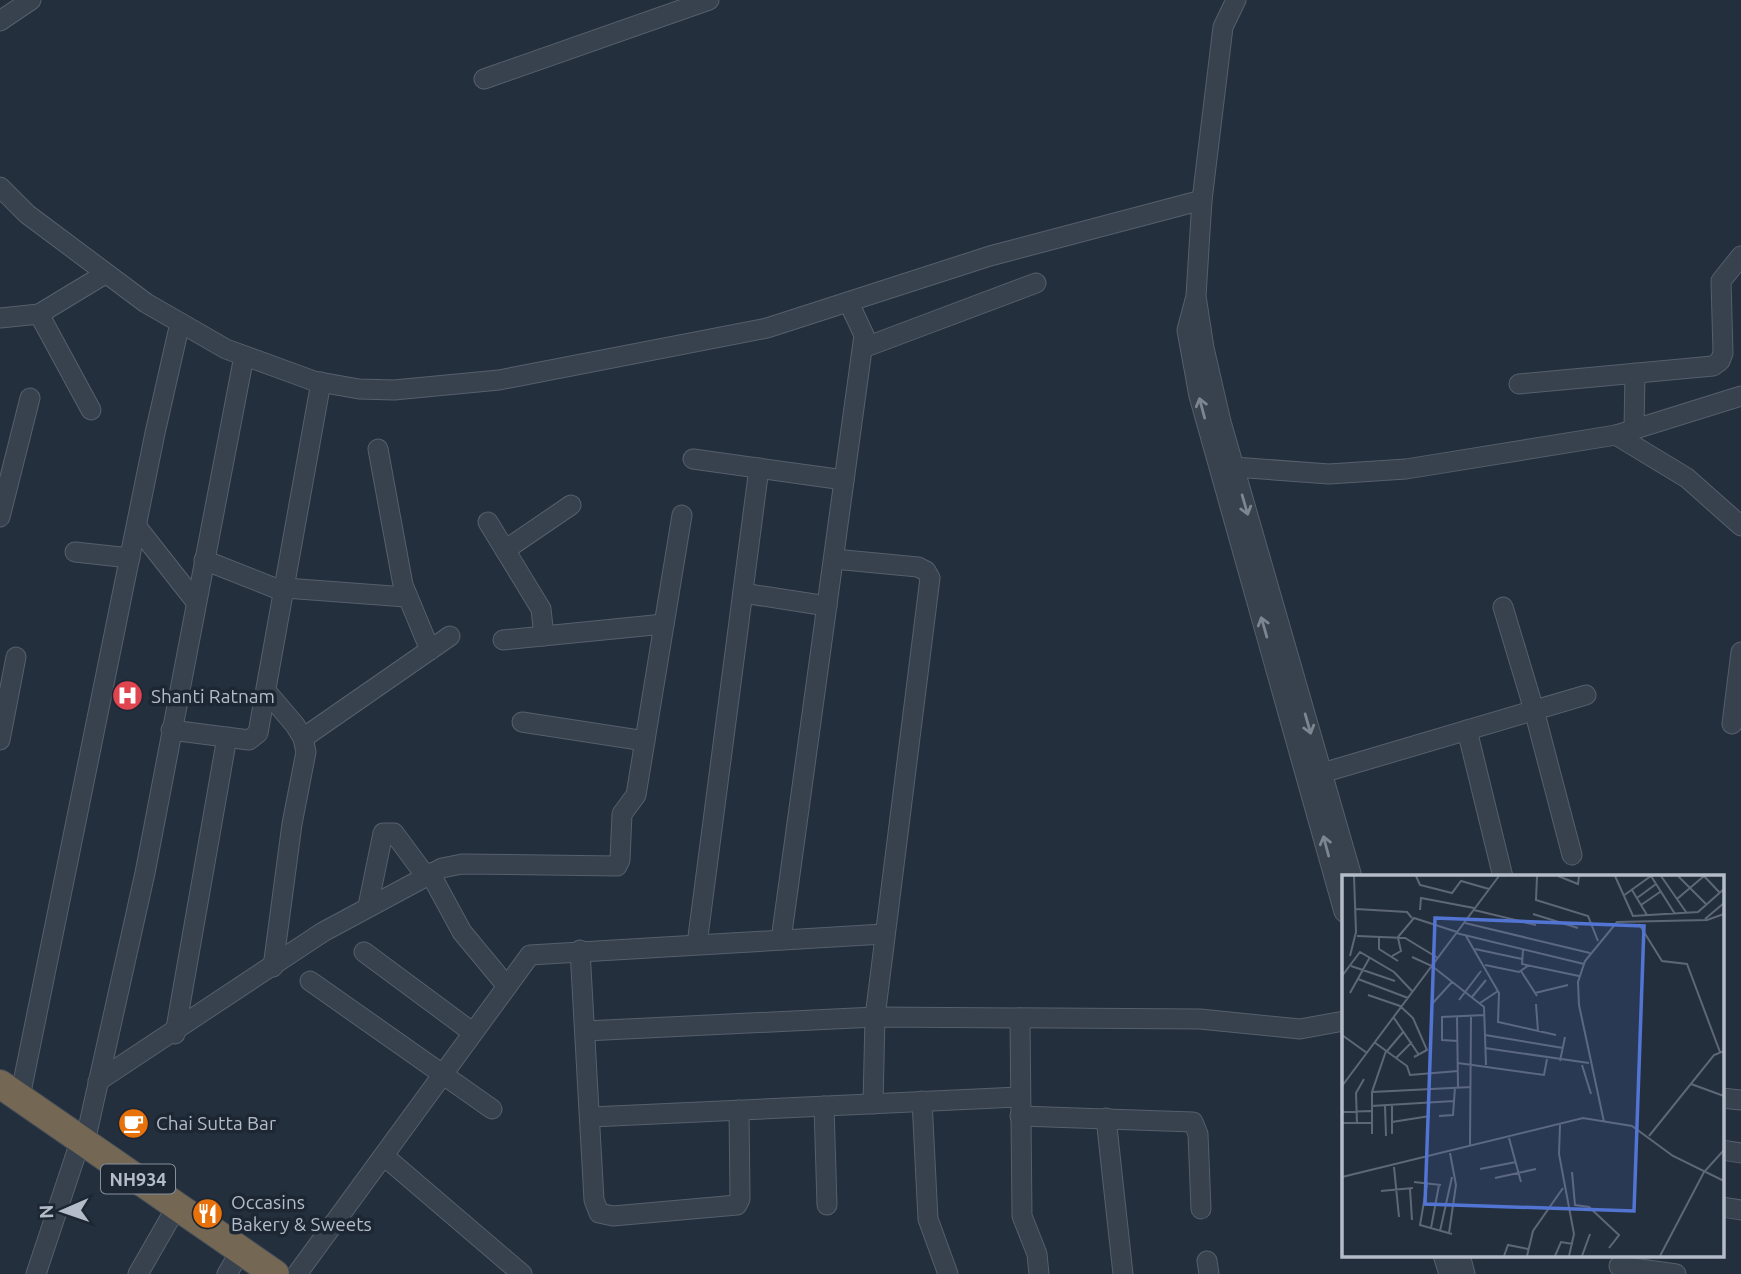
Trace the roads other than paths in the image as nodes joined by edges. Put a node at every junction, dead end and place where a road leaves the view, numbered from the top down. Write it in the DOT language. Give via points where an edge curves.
graph roads {
  1 [pos="31,0"];
  2 [pos="709,0"];
  3 [pos="1236,0"];
  4 [pos="667,7"];
  5 [pos="0,20"];
  6 [pos="484,79"];
  7 [pos="0,187"];
  8 [pos="1202,200"];
  9 [pos="1741,256"];
  10 [pos="105,274"];
  11 [pos="1036,283"];
  12 [pos="1196,296"];
  13 [pos="849,303"];
  14 [pos="39,314"];
  15 [pos="0,318"];
  16 [pos="180,323"];
  17 [pos="863,348"];
  18 [pos="244,356"];
  19 [pos="1635,373"];
  20 [pos="321,382"];
  21 [pos="1519,384"];
  22 [pos="1741,396"];
  23 [pos="30,398"];
  24 [pos="91,410"];
  25 [pos="1625,432"];
  26 [pos="378,449"];
  27 [pos="693,459"];
  28 [pos="1234,467"];
  29 [pos="760,468"];
  30 [pos="845,480"];
  31 [pos="571,505"];
  32 [pos="0,515"];
  33 [pos="682,515"];
  34 [pos="488,523"];
  35 [pos="1741,526"];
  36 [pos="136,527"];
  37 [pos="505,550"];
  38 [pos="75,552"];
  39 [pos="130,558"];
  40 [pos="834,559"];
  41 [pos="204,560"];
  42 [pos="285,590"];
  43 [pos="743,593"];
  44 [pos="406,597"];
  45 [pos="196,602"];
  46 [pos="827,606"];
  47 [pos="1503,607"];
  48 [pos="664,624"];
  49 [pos="450,636"];
  50 [pos="544,636"];
  51 [pos="503,640"];
  52 [pos="430,650"];
  53 [pos="1741,652"];
  54 [pos="16,657"];
  55 [pos="266,691"];
  56 [pos="1586,695"];
  57 [pos="1534,710"];
  58 [pos="522,722"];
  59 [pos="1732,724"];
  60 [pos="171,730"];
  61 [pos="1467,730"];
  62 [pos="227,737"];
  63 [pos="303,738"];
  64 [pos="0,740"];
  65 [pos="645,741"];
  66 [pos="1322,773"];
  67 [pos="1572,855"];
  68 [pos="427,874"];
  69 [pos="1351,875"];
  70 [pos="1503,875"];
  71 [pos="1342,905"];
  72 [pos="368,906"];
  73 [pos="884,934"];
  74 [pos="781,940"];
  75 [pos="697,944"];
  76 [pos="580,950"];
  77 [pos="363,951"];
  78 [pos="273,967"];
  79 [pos="310,981"];
  80 [pos="506,985"];
  81 [pos="875,1017"];
  82 [pos="1020,1019"];
  83 [pos="1342,1021"];
  84 [pos="586,1031"];
  85 [pos="472,1032"];
  86 [pos="175,1034"];
  87 [pos="444,1074"];
  88 [pos="98,1081"];
  89 [pos="10,1090"];
  90 [pos="922,1101"];
  91 [pos="873,1104"];
  92 [pos="824,1106"];
  93 [pos="1020,1106"];
  94 [pos="492,1109"];
  95 [pos="739,1110"];
  96 [pos="591,1117"];
  97 [pos="1106,1118"];
  98 [pos="83,1140"];
  99 [pos="384,1156"];
  100 [pos="827,1205"];
  101 [pos="177,1206"];
  102 [pos="1201,1209"];
  103 [pos="241,1250"];
  104 [pos="1443,1256"];
  105 [pos="1460,1256"];
  106 [pos="1620,1265"];
  107 [pos="945,1266"];
  108 [pos="36,1274"];
  109 [pos="138,1274"];
  110 [pos="227,1274"];
  111 [pos="275,1274"];
  112 [pos="297,1274"];
  113 [pos="522,1274"];
  114 [pos="1040,1274"];
  115 [pos="1123,1274"];
  116 [pos="1449,1274"];
  117 [pos="1465,1274"];
  118 [pos="1676,1274"];
  1 -- 5 [label="street"];
  2 -- 4 [label="street"];
  3 -- 8 [label="street" via="1223,27"];
  4 -- 6 [label="street"];
  7 -- 10 [label="street" via="27,214"];
  8 -- 12 [label="street"];
  8 -- 13 [label="street" via="990,256"];
  9 -- 19 [label="street" via="1721,281 1720,361 1713,366"];
  10 -- 14 [label="street"];
  10 -- 16 [label="street"];
  11 -- 17 [label="street"];
  12 -- 28 [label="street" via="1210,376"];
  71 -- 12 [label="street, one-way" via="1199,396 1187,330"];
  13 -- 17 [label="street" via="863,327"];
  13 -- 20 [label="street" via="706,342 499,380 394,390"];
  14 -- 15 [label="street"];
  14 -- 24 [label="street"];
  16 -- 18 [label="street"];
  16 -- 36 [label="street"];
  17 -- 30 [label="street"];
  18 -- 20 [label="street"];
  18 -- 41 [label="street"];
  19 -- 21 [label="street"];
  19 -- 25 [label="street"];
  20 -- 42 [label="street"];
  22 -- 25 [label="street"];
  23 -- 32 [label="street"];
  25 -- 28 [label="street" via="1381,472 1329,474"];
  25 -- 35 [label="street"];
  26 -- 44 [label="street"];
  27 -- 29 [label="street"];
  28 -- 66 [label="street, one-way"];
  29 -- 30 [label="street"];
  29 -- 43 [label="street"];
  30 -- 40 [label="street"];
  31 -- 37 [label="street"];
  33 -- 48 [label="street"];
  34 -- 37 [label="street"];
  36 -- 39 [label="street"];
  36 -- 45 [label="street"];
  37 -- 50 [label="street" via="541,609"];
  38 -- 39 [label="street"];
  39 -- 89 [label="street"];
  40 -- 46 [label="street"];
  40 -- 73 [label="street" via="918,567 930,578"];
  41 -- 42 [label="street"];
  41 -- 45 [label="street"];
  42 -- 44 [label="street"];
  42 -- 55 [label="street"];
  43 -- 46 [label="street"];
  43 -- 75 [label="street"];
  44 -- 52 [label="street"];
  45 -- 60 [label="street"];
  46 -- 74 [label="street"];
  47 -- 57 [label="street"];
  48 -- 50 [label="street"];
  48 -- 65 [label="street"];
  49 -- 52 [label="street"];
  50 -- 51 [label="street"];
  52 -- 63 [label="street"];
  53 -- 59 [label="street"];
  54 -- 64 [label="street"];
  55 -- 62 [label="street" via="255,738"];
  55 -- 63 [label="street"];
  56 -- 57 [label="street"];
  57 -- 61 [label="street"];
  57 -- 67 [label="street"];
  58 -- 65 [label="street"];
  60 -- 62 [label="street"];
  60 -- 88 [label="street" via="145,873"];
  61 -- 66 [label="street"];
  61 -- 70 [label="street"];
  62 -- 86 [label="street"];
  63 -- 78 [label="street" via="306,752"];
  65 -- 68 [label="street" via="636,795 621,822 617,866 462,864"];
  66 -- 69 [label="street"];
  68 -- 72 [label="street"];
  68 -- 72 [label="street" via="394,833 387,831 381,837"];
  68 -- 80 [label="street" via="462,932"];
  72 -- 78 [label="street"];
  73 -- 74 [label="street"];
  73 -- 81 [label="street"];
  74 -- 75 [label="street"];
  75 -- 76 [label="street"];
  76 -- 80 [label="street" via="530,955"];
  76 -- 84 [label="street"];
  77 -- 85 [label="street"];
  78 -- 86 [label="street"];
  79 -- 87 [label="street"];
  80 -- 85 [label="street"];
  81 -- 82 [label="street"];
  81 -- 84 [label="street"];
  81 -- 91 [label="street"];
  82 -- 83 [label="street" via="1200,1019 1300,1029"];
  82 -- 93 [label="street"];
  84 -- 96 [label="street"];
  85 -- 87 [label="street"];
  86 -- 88 [label="street"];
  87 -- 94 [label="street"];
  87 -- 99 [label="street"];
  88 -- 98 [label="street"];
  89 -- 98 [label="highway, NH934"];
  90 -- 91 [label="street"];
  90 -- 93 [label="street"];
  90 -- 107 [label="street" via="925,1198"];
  91 -- 92 [label="street"];
  92 -- 95 [label="street"];
  92 -- 100 [label="street"];
  93 -- 97 [label="street"];
  93 -- 114 [label="street" via="1022,1216"];
  95 -- 96 [label="street"];
  95 -- 96 [label="street" via="737,1205 613,1216 599,1213 595,1207"];
  97 -- 102 [label="street" via="1193,1122 1198,1134"];
  97 -- 115 [label="street"];
  98 -- 101 [label="highway, NH934"];
  98 -- 108 [label="street"];
  99 -- 112 [label="street"];
  99 -- 113 [label="street"];
  101 -- 103 [label="highway, NH934"];
  101 -- 109 [label="street"];
  103 -- 110 [label="street"];
  103 -- 111 [label="highway, NH934"];
  104 -- 116 [label="street"];
  105 -- 117 [label="street"];
  106 -- 118 [label="street"];
}
